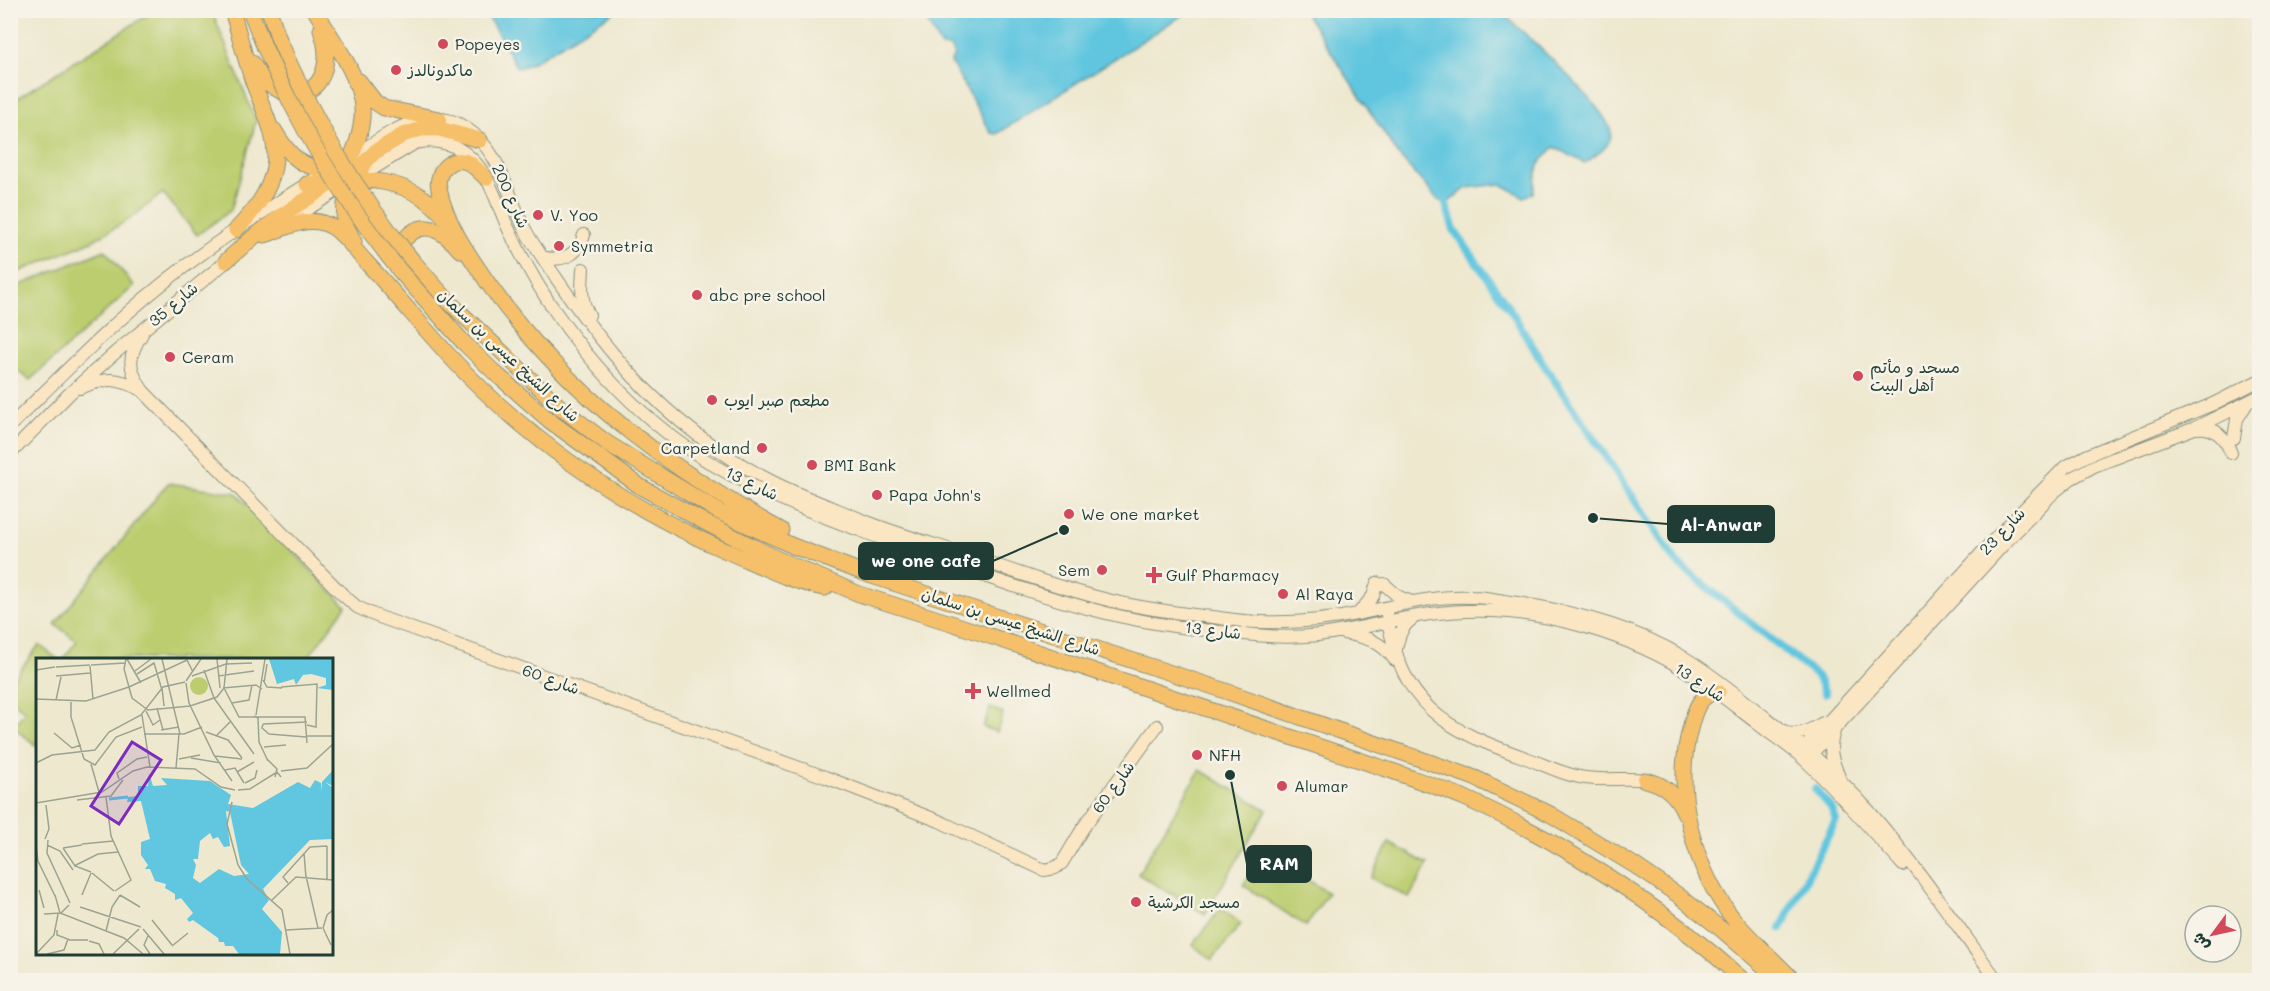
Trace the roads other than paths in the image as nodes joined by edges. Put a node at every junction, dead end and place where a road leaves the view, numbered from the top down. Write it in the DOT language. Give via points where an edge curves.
graph roads {
  1 [pos="250,10"];
  2 [pos="269,10"];
  3 [pos="314,10"];
  4 [pos="233,16"];
  5 [pos="347,64"];
  6 [pos="264,111"];
  7 [pos="439,119"];
  8 [pos="480,140"];
  9 [pos="349,170"];
  10 [pos="486,178"];
  11 [pos="307,184"];
  12 [pos="236,230"];
  13 [pos="457,233"];
  14 [pos="265,235"];
  15 [pos="584,235"];
  16 [pos="522,257"];
  17 [pos="542,257"];
  18 [pos="226,261"];
  19 [pos="406,266"];
  20 [pos="477,267"];
  21 [pos="583,269"];
  22 [pos="381,277"];
  23 [pos="562,287"];
  24 [pos="420,323"];
  25 [pos="147,326"];
  26 [pos="2259,380"];
  27 [pos="641,387"];
  28 [pos="143,391"];
  29 [pos="70,393"];
  30 [pos="2259,396"];
  31 [pos="2247,403"];
  32 [pos="10,426"];
  33 [pos="2196,428"];
  34 [pos="2234,438"];
  35 [pos="2231,453"];
  36 [pos="10,454"];
  37 [pos="872,576"];
  38 [pos="859,594"];
  39 [pos="1413,602"];
  40 [pos="1381,608"];
  41 [pos="1358,614"];
  42 [pos="1418,616"];
  43 [pos="1383,622"];
  44 [pos="1340,632"];
  45 [pos="1390,650"];
  46 [pos="1718,692"];
  47 [pos="1834,722"];
  48 [pos="1157,726"];
  49 [pos="1786,733"];
  50 [pos="1805,754"];
  51 [pos="1645,780"];
  52 [pos="1840,780"];
  53 [pos="1692,833"];
  54 [pos="1929,889"];
  55 [pos="1743,981"];
  56 [pos="1780,981"];
  57 [pos="1793,981"];
  58 [pos="1997,981"];
  1 -- 19 [label="highway, شارع الشيخ عيسى بن سلمان, bridge" via="278,78 312,144 354,210"];
  2 -- 19 [label="highway, شارع الشيخ عيسى بن سلمان, bridge" via="298,83 328,140"];
  3 -- 4 [label="highway" via="326,43 327,60 315,86 296,95 280,91 257,72"];
  3 -- 5 [label="highway"];
  4 -- 6 [label="highway"];
  5 -- 7 [label="highway" via="384,108"];
  5 -- 9 [label="highway" via="361,100 359,131"];
  6 -- 9 [label="highway" via="300,163 315,169"];
  6 -- 12 [label="highway" via="272,136 271,180"];
  7 -- 8 [label="street, شارع 200" via="466,128"];
  7 -- 9 [label="street, شارع 200" via="421,119 404,125"];
  8 -- 9 [label="highway" via="438,129 421,129 403,135"];
  8 -- 17 [label="street, شارع 200" via="500,168 525,230"];
  9 -- 10 [label="street, شارع 200" via="416,143 431,141 458,149 472,159"];
  9 -- 11 [label="highway"];
  9 -- 13 [label="highway" via="420,195 438,209"];
  9 -- 14 [label="street, شارع 35"];
  9 -- 18 [label="highway" via="272,222"];
  9 -- 22 [label="highway" via="344,221"];
  10 -- 13 [label="highway" via="468,163 459,161 451,162 439,175 440,195"];
  10 -- 16 [label="street, شارع 200"];
  11 -- 12 [label="street, شارع 35"];
  12 -- 32 [label="street, شارع 35" via="117,323"];
  13 -- 20 [label="highway"];
  14 -- 18 [label="street, شارع 35"];
  14 -- 22 [label="highway" via="301,222 321,221 334,229"];
  15 -- 17 [label="street" via="581,245 569,256"];
  16 -- 44 [label="street, شارع 13" via="580,348 617,389 692,451 766,492 947,562 1107,613 1258,636"];
  17 -- 23 [label="street, شارع 200"];
  18 -- 25 [label="street, شارع 35"];
  19 -- 37 [label="highway, شارع الشيخ عيسى بن سلمان" via="560,407 607,443 719,512"];
  19 -- 38 [label="highway, شارع الشيخ عيسى بن سلمان" via="464,343 550,421 592,453 641,487 708,524"];
  20 -- 24 [label="highway" via="446,234 425,228 405,238 395,252 393,268 403,296"];
  20 -- 37 [label="highway" via="548,358 644,444 720,497"];
  21 -- 27 [label="street" via="584,307 641,379"];
  22 -- 24 [label="highway"];
  23 -- 27 [label="street, شارع 13"];
  24 -- 38 [label="highway" via="496,404 586,476 704,542 780,574 819,587"];
  25 -- 28 [label="street" via="130,358"];
  25 -- 29 [label="street, شارع 35"];
  26 -- 47 [label="street, شارع 23" via="2213,404 2065,467 1988,546"];
  27 -- 41 [label="street, شارع 13" via="698,437 774,483 873,524 1035,578 1121,603 1260,622"];
  28 -- 29 [label="street" via="116,379 96,381"];
  28 -- 48 [label="street, شارع 60" via="357,607 825,777 939,821 1028,862 1048,864 1069,849"];
  29 -- 36 [label="street, شارع 35"];
  30 -- 31 [label="street, شارع 23"];
  31 -- 33 [label="street, شارع 23"];
  31 -- 34 [label="street" via="2237,419"];
  33 -- 35 [label="street" via="2215,431"];
  33 -- 47 [label="street, شارع 23" via="2094,466 2070,479 1988,561 1868,694"];
  37 -- 56 [label="highway, شارع الشيخ عيسى بن سلمان" via="1214,687 1475,778 1550,814 1634,865 1721,928"];
  38 -- 55 [label="highway, شارع الشيخ عيسى بن سلمان" via="1464,798 1536,833 1620,884 1710,951"];
  39 -- 40 [label="street, شارع 13"];
  39 -- 41 [label="street" via="1381,584"];
  39 -- 49 [label="street, شارع 13" via="1474,597 1587,617 1660,644 1688,659"];
  40 -- 41 [label="street, شارع 13"];
  40 -- 43 [label="street"];
  42 -- 43 [label="street, شارع 13"];
  42 -- 45 [label="street" via="1406,622"];
  42 -- 46 [label="street, شارع 13" via="1474,610 1581,626 1655,654"];
  43 -- 44 [label="street, شارع 13"];
  43 -- 45 [label="street"];
  44 -- 45 [label="street" via="1374,640"];
  45 -- 51 [label="street" via="1415,693 1430,710 1460,732 1582,778"];
  46 -- 50 [label="street, شارع 13"];
  46 -- 53 [label="highway" via="1699,702 1686,745 1684,782"];
  47 -- 49 [label="street" via="1796,735"];
  47 -- 50 [label="street, شارع 23"];
  47 -- 52 [label="street" via="1831,755"];
  49 -- 50 [label="street, شارع 13"];
  50 -- 52 [label="street, شارع 13"];
  50 -- 54 [label="street, شارع 13"];
  51 -- 53 [label="highway" via="1671,791"];
  52 -- 54 [label="street, شارع 13"];
  53 -- 57 [label="highway" via="1705,872 1720,900 1750,938"];
  54 -- 58 [label="street, شارع 13"];
}
